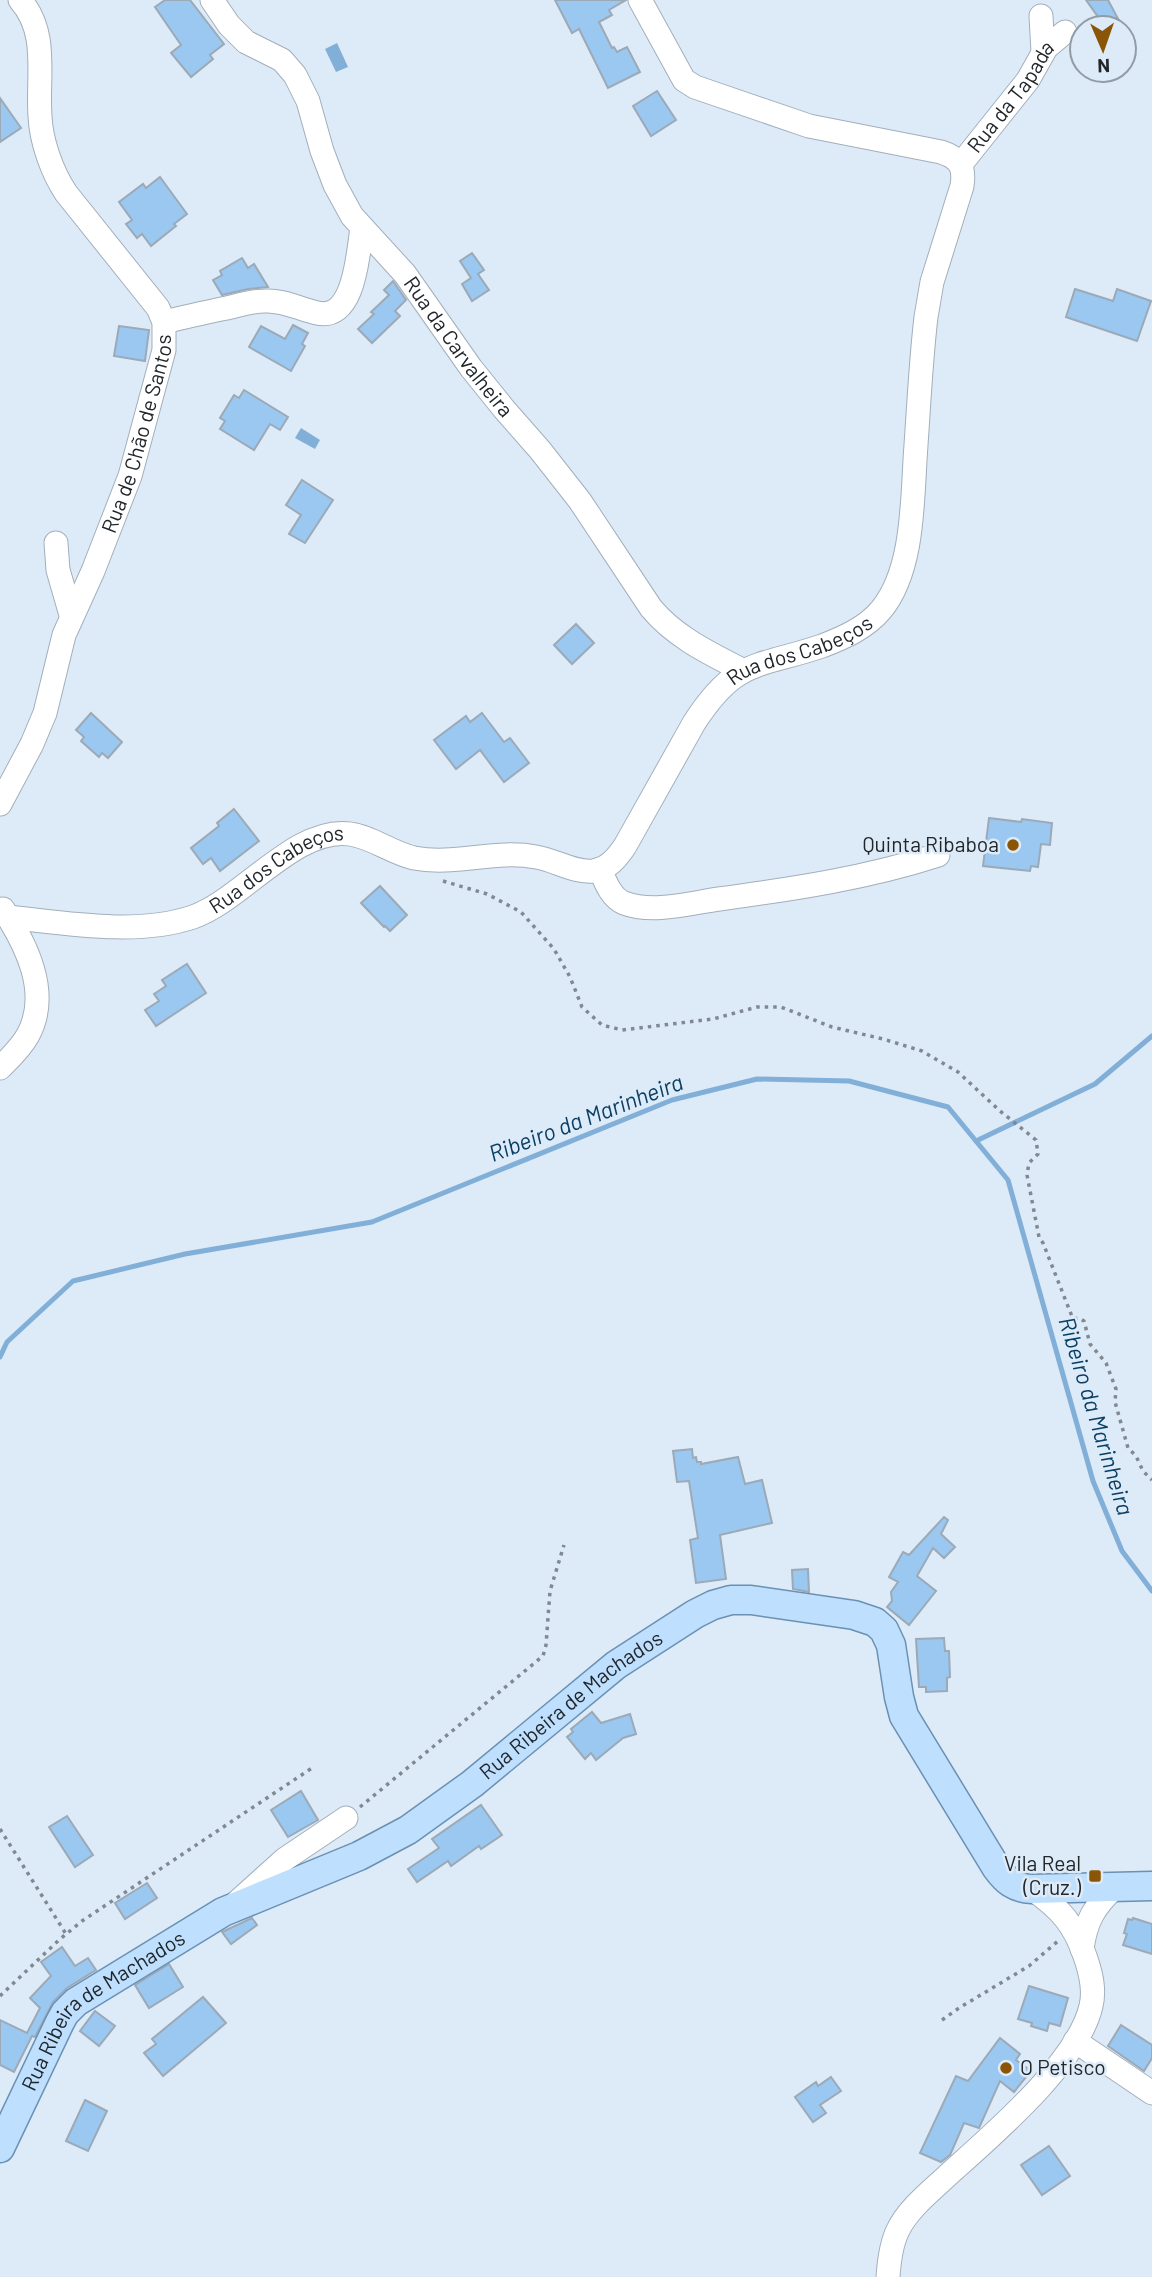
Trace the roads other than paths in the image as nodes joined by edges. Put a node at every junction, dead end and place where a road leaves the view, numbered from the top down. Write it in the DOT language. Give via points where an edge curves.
graph roads {
  1 [pos="20,0"];
  2 [pos="212,0"];
  3 [pos="640,0"];
  4 [pos="1041,16"];
  5 [pos="1065,33"];
  6 [pos="1043,52"];
  7 [pos="961,164"];
  8 [pos="362,228"];
  9 [pos="164,321"];
  10 [pos="55,543"];
  11 [pos="71,615"];
  12 [pos="742,670"];
  13 [pos="0,804"];
  14 [pos="938,855"];
  15 [pos="600,869"];
  16 [pos="4,911"];
  17 [pos="0,1068"];
  18 [pos="346,1818"];
  19 [pos="1152,1886"];
  20 [pos="1115,1887"];
  21 [pos="1032,1889"];
  22 [pos="230,1909"];
  23 [pos="1082,1949"];
  24 [pos="1075,2041"];
  25 [pos="1152,2093"];
  26 [pos="0,2148"];
  27 [pos="888,2277"];
  1 -- 9 [label="street, Rua de Chão de Santos" via="37,29 40,118 57,178"];
  2 -- 8 [label="street, Rua da Carvalheira" via="246,42 282,60 295,75 335,185"];
  3 -- 7 [label="street" via="684,80 695,87 809,126 942,152"];
  4 -- 6 [label="street"];
  5 -- 6 [label="street, Rua da Tapada"];
  6 -- 7 [label="street, Rua da Tapada" via="1028,79"];
  7 -- 12 [label="street, Rua dos Cabeços" via="962,186 926,317 909,536 889,598 856,631"];
  8 -- 9 [label="street" via="349,294 329,314 260,301"];
  8 -- 12 [label="street, Rua da Carvalheira" via="405,274 471,368 575,493 658,617 682,637"];
  9 -- 11 [label="street, Rua de Chão de Santos" via="161,364 130,476"];
  10 -- 11 [label="street"];
  11 -- 13 [label="street, Rua de Chão de Santos" via="45,713"];
  12 -- 15 [label="street, Rua dos Cabeços" via="706,705 625,846"];
  14 -- 15 [label="street" via="811,886 648,907 624,903 611,892"];
  15 -- 16 [label="street, Rua dos Cabeços" via="581,870 519,855 427,860 341,834 299,847 211,909 177,922 100,926"];
  16 -- 17 [label="street" via="33,970 37,1006 28,1035"];
  18 -- 22 [label="street" via="285,1859"];
  19 -- 20 [label="main road, Rua Ribeira de Machados"];
  20 -- 21 [label="main road, Rua Ribeira de Machados"];
  20 -- 23 [label="street" via="1090,1917"];
  21 -- 22 [label="main road, Rua Ribeira de Machados" via="1014,1886 1003,1877 904,1716 891,1645 880,1626 853,1615 744,1599 707,1608 616,1665 452,1800 395,1838"];
  21 -- 23 [label="street" via="1060,1910"];
  22 -- 26 [label="main road, Rua Ribeira de Machados" via="72,2005"];
  23 -- 24 [label="street" via="1092,2003"];
  24 -- 25 [label="street"];
  24 -- 27 [label="street" via="1025,2103 905,2218 897,2231"];
}
